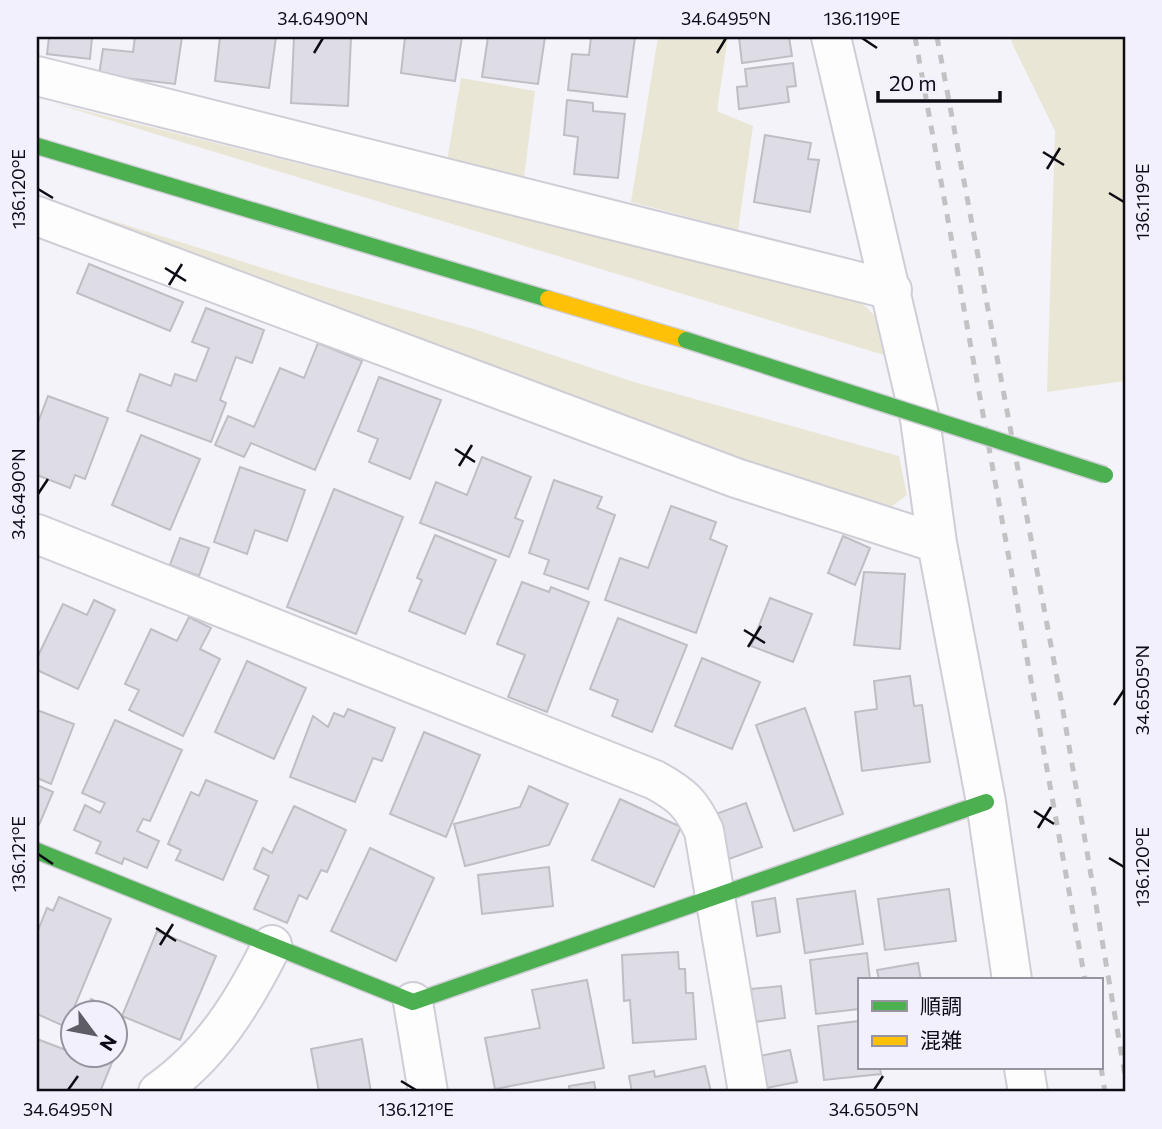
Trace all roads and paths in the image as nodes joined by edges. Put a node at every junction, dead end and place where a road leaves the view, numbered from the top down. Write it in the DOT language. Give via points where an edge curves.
graph roads {
  1 [pos="831,37"];
  2 [pos="37,76"];
  3 [pos="37,146"];
  4 [pos="37,216"];
  5 [pos="892,290"];
  6 [pos="1125,481"];
  7 [pos="37,534"];
  8 [pos="937,543"];
  9 [pos="986,802"];
  10 [pos="37,851"];
  11 [pos="714,895"];
  12 [pos="272,945"];
  13 [pos="1012,978"];
  14 [pos="413,1002"];
  15 [pos="1024,1070"];
  16 [pos="158,1092"];
  17 [pos="429,1092"];
  18 [pos="748,1092"];
  19 [pos="1028,1092"];
  1 -- 5 [label="street"];
  2 -- 5 [label="street"];
  3 -- 6 [label="street, bridge" via="686,340"];
  4 -- 8 [label="street" via="736,478"];
  5 -- 8 [label="street" via="920,419"];
  7 -- 11 [label="street" via="655,780 680,794 693,808 704,831"];
  8 -- 9 [label="street"];
  9 -- 11 [label="street"];
  9 -- 13 [label="street"];
  10 -- 12 [label="street"];
  11 -- 14 [label="street"];
  11 -- 18 [label="street"];
  12 -- 14 [label="street"];
  12 -- 16 [label="street" via="250,989 210,1047"];
  14 -- 17 [label="street"];
  15 -- 19 [label="street"];
}
